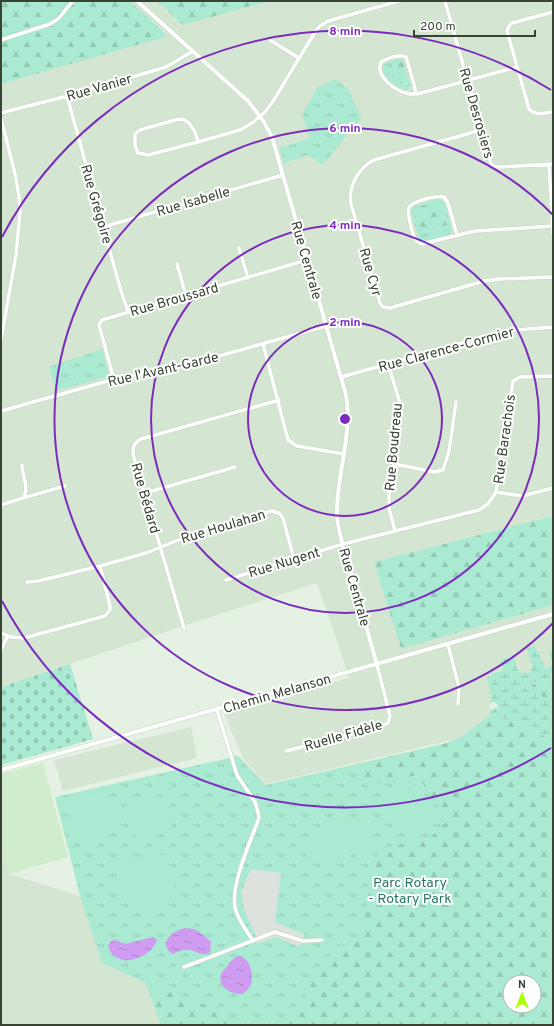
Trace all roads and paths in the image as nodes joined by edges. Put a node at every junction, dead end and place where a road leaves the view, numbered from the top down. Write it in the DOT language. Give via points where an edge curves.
graph roads {
  1 [pos="73,1"];
  2 [pos="137,1"];
  3 [pos="399,1"];
  4 [pos="445,1"];
  5 [pos="552,1"];
  6 [pos="553,4"];
  7 [pos="553,12"];
  8 [pos="1,40"];
  9 [pos="270,40"];
  10 [pos="193,51"];
  11 [pos="299,58"];
  12 [pos="517,67"];
  13 [pos="467,80"];
  14 [pos="416,94"];
  15 [pos="67,96"];
  16 [pos="553,112"];
  17 [pos="1,113"];
  18 [pos="260,116"];
  19 [pos="1,118"];
  20 [pos="481,130"];
  21 [pos="198,142"];
  22 [pos="551,164"];
  23 [pos="283,175"];
  24 [pos="552,226"];
  25 [pos="103,227"];
  26 [pos="457,235"];
  27 [pos="553,235"];
  28 [pos="239,248"];
  29 [pos="307,260"];
  30 [pos="176,264"];
  31 [pos="553,277"];
  32 [pos="248,278"];
  33 [pos="186,296"];
  34 [pos="1,310"];
  35 [pos="6,311"];
  36 [pos="128,312"];
  37 [pos="326,326"];
  38 [pos="553,327"];
  39 [pos="1,340"];
  40 [pos="263,344"];
  41 [pos="388,364"];
  42 [pos="553,376"];
  43 [pos="341,377"];
  44 [pos="114,380"];
  45 [pos="279,400"];
  46 [pos="456,402"];
  47 [pos="1,411"];
  48 [pos="344,454"];
  49 [pos="394,464"];
  50 [pos="22,465"];
  51 [pos="236,467"];
  52 [pos="65,486"];
  53 [pos="553,488"];
  54 [pos="496,492"];
  55 [pos="145,493"];
  56 [pos="23,498"];
  57 [pos="1,505"];
  58 [pos="395,531"];
  59 [pos="343,544"];
  60 [pos="161,548"];
  61 [pos="294,559"];
  62 [pos="100,566"];
  63 [pos="226,580"];
  64 [pos="27,582"];
  65 [pos="553,614"];
  66 [pos="184,628"];
  67 [pos="1,633"];
  68 [pos="8,636"];
  69 [pos="448,645"];
  70 [pos="1,650"];
  71 [pos="377,665"];
  72 [pos="458,704"];
  73 [pos="217,710"];
  74 [pos="286,751"];
  75 [pos="1,770"];
  76 [pos="322,940"];
  77 [pos="253,941"];
  78 [pos="184,967"];
  1 -- 8 [label="street" via="58,19 50,24"];
  2 -- 10 [label="street, Rue Centrale"];
  3 -- 11 [label="street" via="324,23 315,32"];
  4 -- 13 [label="street, Rue Desrosiers"];
  5 -- 6 [label="street"];
  7 -- 12 [label="street" via="509,26 507,33"];
  9 -- 11 [label="street"];
  10 -- 15 [label="street, Rue Vanier" via="166,67"];
  10 -- 18 [label="street, Rue Centrale" via="248,101"];
  11 -- 18 [label="street" via="272,103"];
  12 -- 13 [label="street"];
  12 -- 16 [label="street" via="530,111 536,114"];
  13 -- 14 [label="street"];
  13 -- 20 [label="street, Rue Desrosiers"];
  14 -- 14 [label="street" via="406,57 399,56 381,62 380,69 385,81 404,93"];
  15 -- 17 [label="street, Rue Vanier"];
  15 -- 25 [label="street, Rue Grégoire"];
  18 -- 21 [label="street" via="240,130"];
  18 -- 23 [label="street, Rue Centrale" via="272,137"];
  19 -- 35 [label="street" via="15,174 20,212 16,256"];
  20 -- 22 [label="street, Rue Desrosiers" via="493,166"];
  20 -- 31 [label="street, Rue Cyr" via="374,160 366,165 353,182 351,204 380,304 390,308 479,282"];
  21 -- 21 [label="street" via="190,122 183,119 140,130 135,134 138,153 148,155"];
  22 -- 24 [label="street"];
  23 -- 25 [label="street, Rue Isabelle"];
  23 -- 29 [label="street, Rue Centrale"];
  24 -- 26 [label="street" via="484,230"];
  24 -- 27 [label="street"];
  25 -- 36 [label="street, Rue Grégoire"];
  26 -- 26 [label="street" via="448,202 444,197 437,196 408,207 414,237 419,243 426,244"];
  28 -- 32 [label="street"];
  29 -- 32 [label="street, Rue Broussard"];
  29 -- 37 [label="street, Rue Centrale"];
  30 -- 33 [label="street"];
  32 -- 33 [label="street, Rue Broussard"];
  33 -- 36 [label="street, Rue Broussard"];
  34 -- 35 [label="street"];
  35 -- 39 [label="street"];
  36 -- 44 [label="street, Rue Broussard" via="103,319 99,324"];
  37 -- 40 [label="street, Rue l'Avant-Garde"];
  37 -- 43 [label="street, Rue Centrale"];
  38 -- 41 [label="street, Rue Clarence-Cormier" via="505,331"];
  40 -- 44 [label="street, Rue l'Avant-Garde" via="194,363"];
  40 -- 45 [label="street"];
  41 -- 43 [label="street, Rue Clarence-Cormier"];
  41 -- 49 [label="street, Rue Boudreau" via="400,403"];
  42 -- 54 [label="street, Rue Barachois" via="519,378 512,383"];
  43 -- 48 [label="street, Rue Centrale" via="348,406"];
  44 -- 47 [label="street, Rue l'Avant-Garde"];
  45 -- 48 [label="street" via="288,440 297,446"];
  45 -- 55 [label="street, Rue Bédard" via="136,442 133,454"];
  46 -- 49 [label="street" via="449,451 443,470 435,472"];
  48 -- 59 [label="street, Rue Centrale" via="337,496 337,517"];
  49 -- 58 [label="street, Rue Boudreau" via="389,508"];
  50 -- 56 [label="street" via="27,489"];
  51 -- 55 [label="street"];
  52 -- 56 [label="street"];
  53 -- 54 [label="street" via="522,496"];
  54 -- 58 [label="street, Rue Barachois" via="488,504 479,510"];
  55 -- 60 [label="street, Rue Bédard"];
  56 -- 57 [label="street"];
  58 -- 59 [label="street, Rue Barachois"];
  59 -- 61 [label="street, Rue Nugent"];
  59 -- 71 [label="street, Rue Centrale"];
  60 -- 61 [label="street, Rue Houlahan" via="201,531 276,511 283,518"];
  60 -- 62 [label="street, Rue Houlahan"];
  60 -- 66 [label="street, Rue Bédard"];
  61 -- 63 [label="street, Rue Nugent"];
  62 -- 64 [label="street, Rue Houlahan"];
  62 -- 68 [label="street" via="110,606 105,616 31,637"];
  65 -- 69 [label="street, Chemin Melanson"];
  67 -- 68 [label="street"];
  68 -- 70 [label="street"];
  69 -- 71 [label="street, Chemin Melanson"];
  69 -- 72 [label="street" via="459,687"];
  71 -- 73 [label="street, Chemin Melanson"];
  71 -- 74 [label="street, Ruelle Fidèle" via="389,712 388,723"];
  73 -- 75 [label="street, Chemin Melanson"];
  73 -- 77 [label="street" via="237,775 254,802 259,818 237,878 233,898 236,911"];
  76 -- 77 [label="street" via="303,941 275,932"];
  77 -- 78 [label="street"];
}
